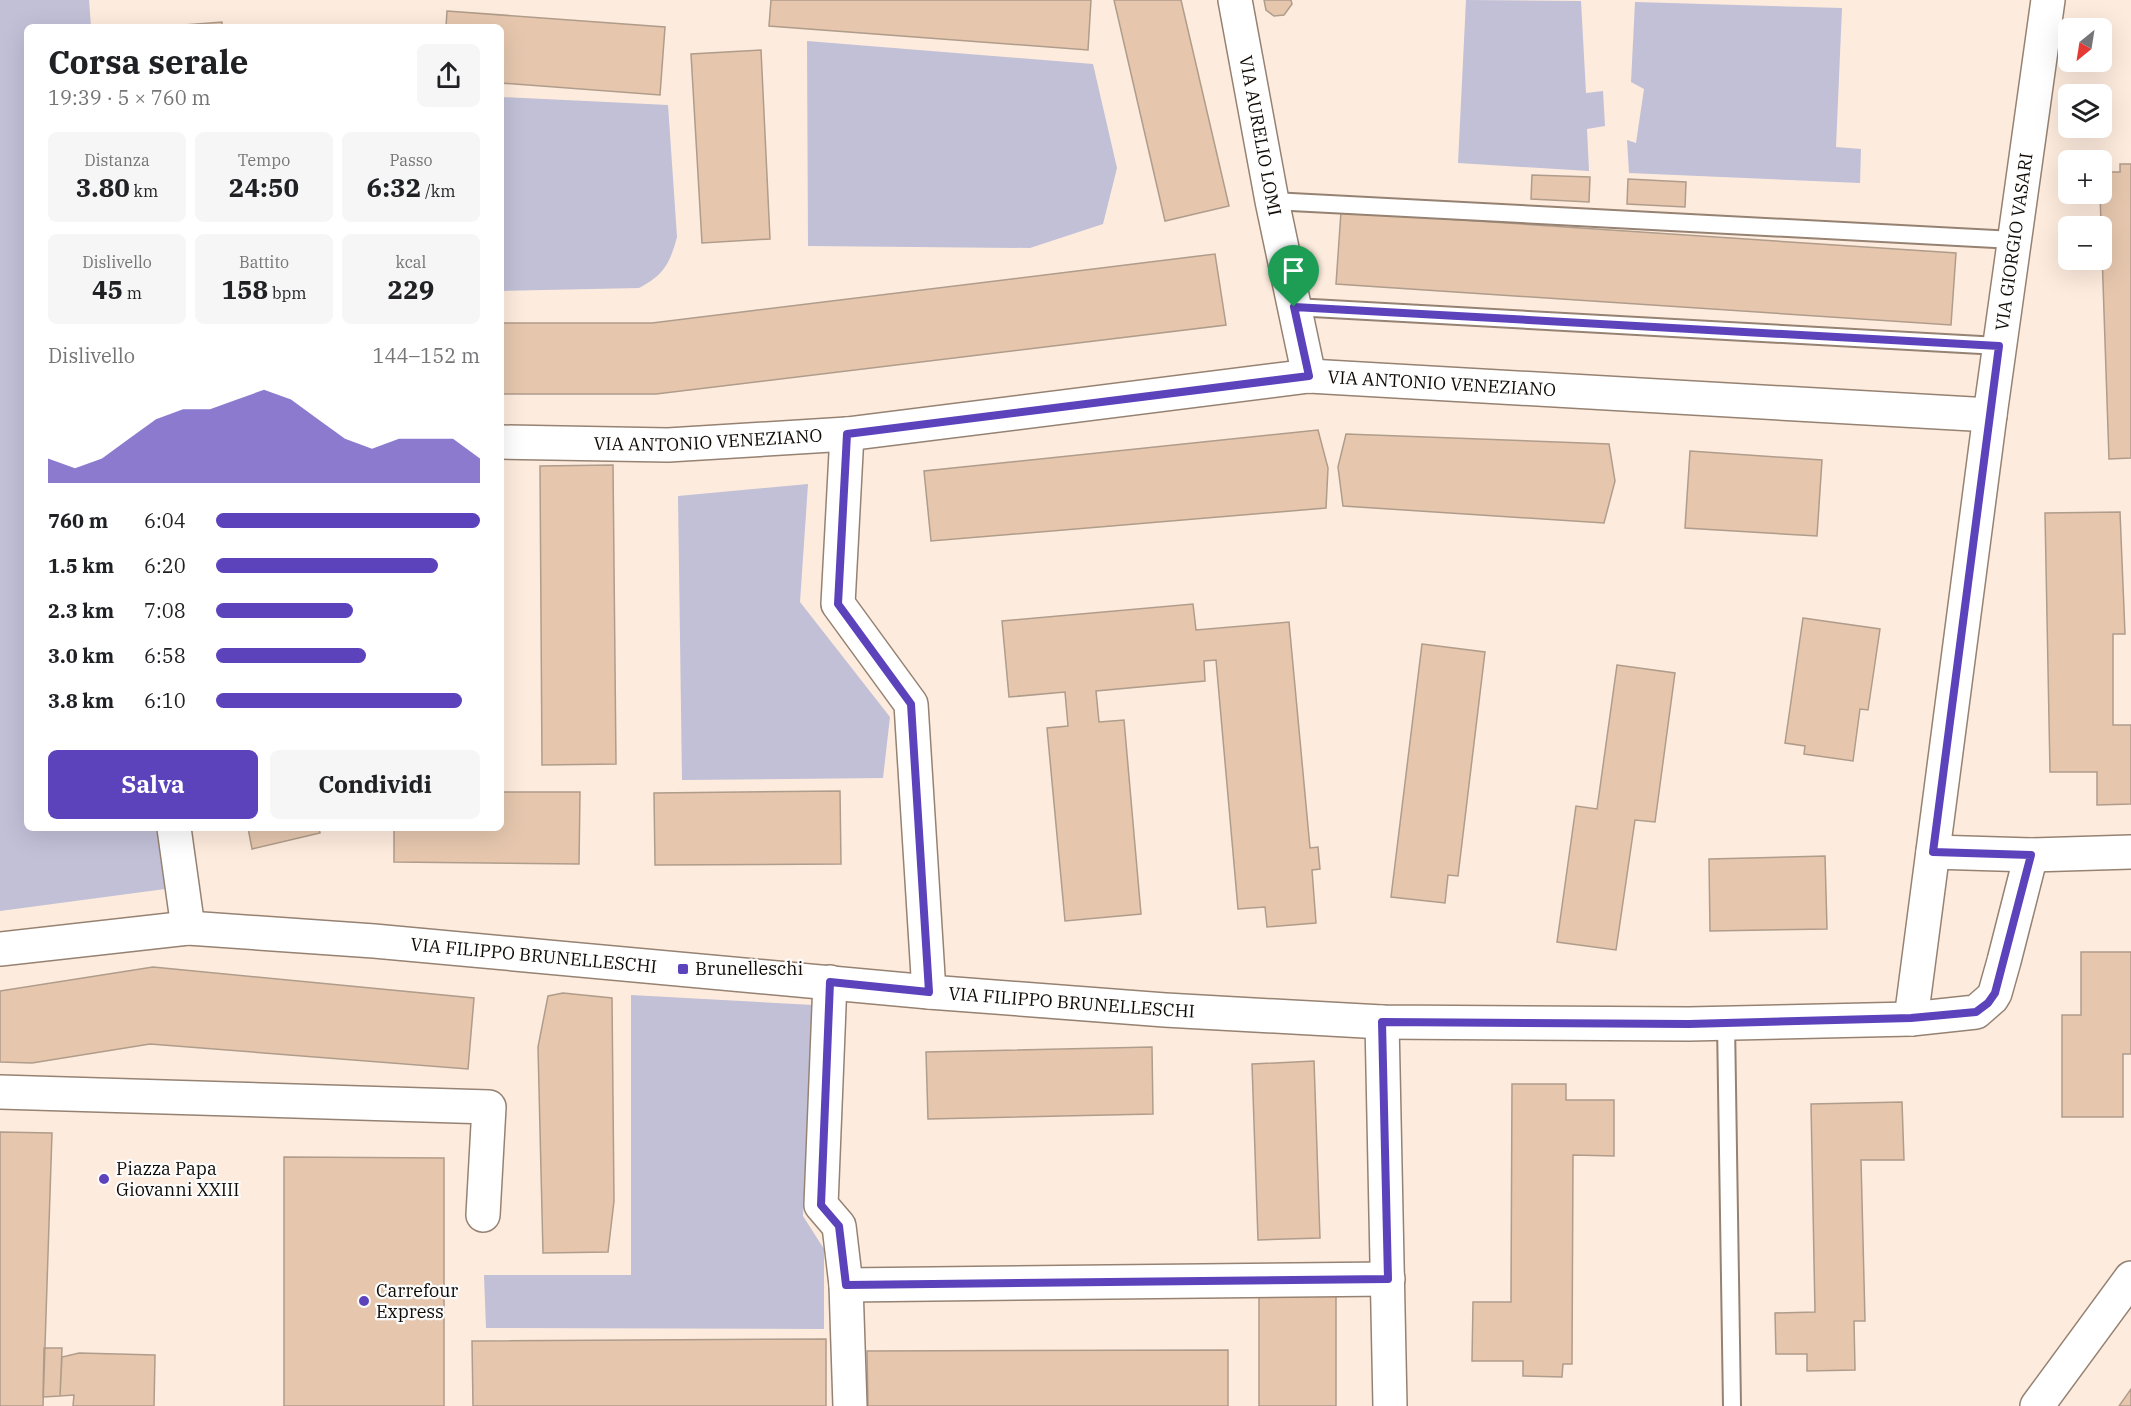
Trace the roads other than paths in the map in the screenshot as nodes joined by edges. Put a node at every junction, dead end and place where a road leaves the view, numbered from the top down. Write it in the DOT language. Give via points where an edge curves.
graph roads {
  1 [pos="1235,0"];
  2 [pos="2048,0"];
  3 [pos="1272,201"];
  4 [pos="2014,240"];
  5 [pos="1294,307"];
  6 [pos="1999,346"];
  7 [pos="1309,376"];
  8 [pos="1990,415"];
  9 [pos="847,434"];
  10 [pos="504,442"];
  11 [pos="174,831"];
  12 [pos="1933,852"];
  13 [pos="2131,852"];
  14 [pos="2031,855"];
  15 [pos="188,928"];
  16 [pos="0,949"];
  17 [pos="830,982"];
  18 [pos="929,992"];
  19 [pos="1911,1018"];
  20 [pos="1382,1022"];
  21 [pos="1726,1023"];
  22 [pos="0,1092"];
  23 [pos="483,1215"];
  24 [pos="2131,1278"];
  25 [pos="1388,1279"];
  26 [pos="846,1285"];
  27 [pos="850,1406"];
  28 [pos="1390,1406"];
  29 [pos="1732,1406"];
  30 [pos="2037,1406"];
  1 -- 3 [label="street, VIA AURELIO LOMI"];
  2 -- 4 [label="street, VIA GIORGIO VASARI"];
  3 -- 4 [label="lane"];
  3 -- 5 [label="street, VIA AURELIO LOMI"];
  4 -- 6 [label="street, VIA GIORGIO VASARI"];
  5 -- 6 [label="lane"];
  5 -- 7 [label="street, VIA AURELIO LOMI"];
  6 -- 8 [label="street, VIA GIORGIO VASARI"];
  7 -- 8 [label="street, VIA ANTONIO VENEZIANO"];
  7 -- 9 [label="street, VIA ANTONIO VENEZIANO"];
  8 -- 12 [label="street, VIA GIORGIO VASARI"];
  9 -- 10 [label="street, VIA ANTONIO VENEZIANO" via="668,445"];
  9 -- 18 [label="street" via="838,604 911,704"];
  11 -- 15 [label="street"];
  12 -- 14 [label="street"];
  12 -- 19 [label="street, VIA GIORGIO VASARI"];
  13 -- 14 [label="street"];
  14 -- 19 [label="street, VIA FILIPPO BRUNELLESCHI" via="1992,998 1976,1012"];
  15 -- 16 [label="street, VIA FILIPPO BRUNELLESCHI"];
  15 -- 17 [label="street, VIA FILIPPO BRUNELLESCHI"];
  17 -- 18 [label="street, VIA FILIPPO BRUNELLESCHI"];
  17 -- 26 [label="street" via="821,1205 839,1226"];
  18 -- 20 [label="street, VIA FILIPPO BRUNELLESCHI"];
  19 -- 21 [label="street, VIA FILIPPO BRUNELLESCHI"];
  20 -- 21 [label="street, VIA FILIPPO BRUNELLESCHI"];
  20 -- 25 [label="street"];
  21 -- 29 [label="lane"];
  22 -- 23 [label="street" via="489,1107"];
  24 -- 30 [label="street"];
  25 -- 26 [label="street"];
  25 -- 28 [label="street"];
  26 -- 27 [label="street"];
}
